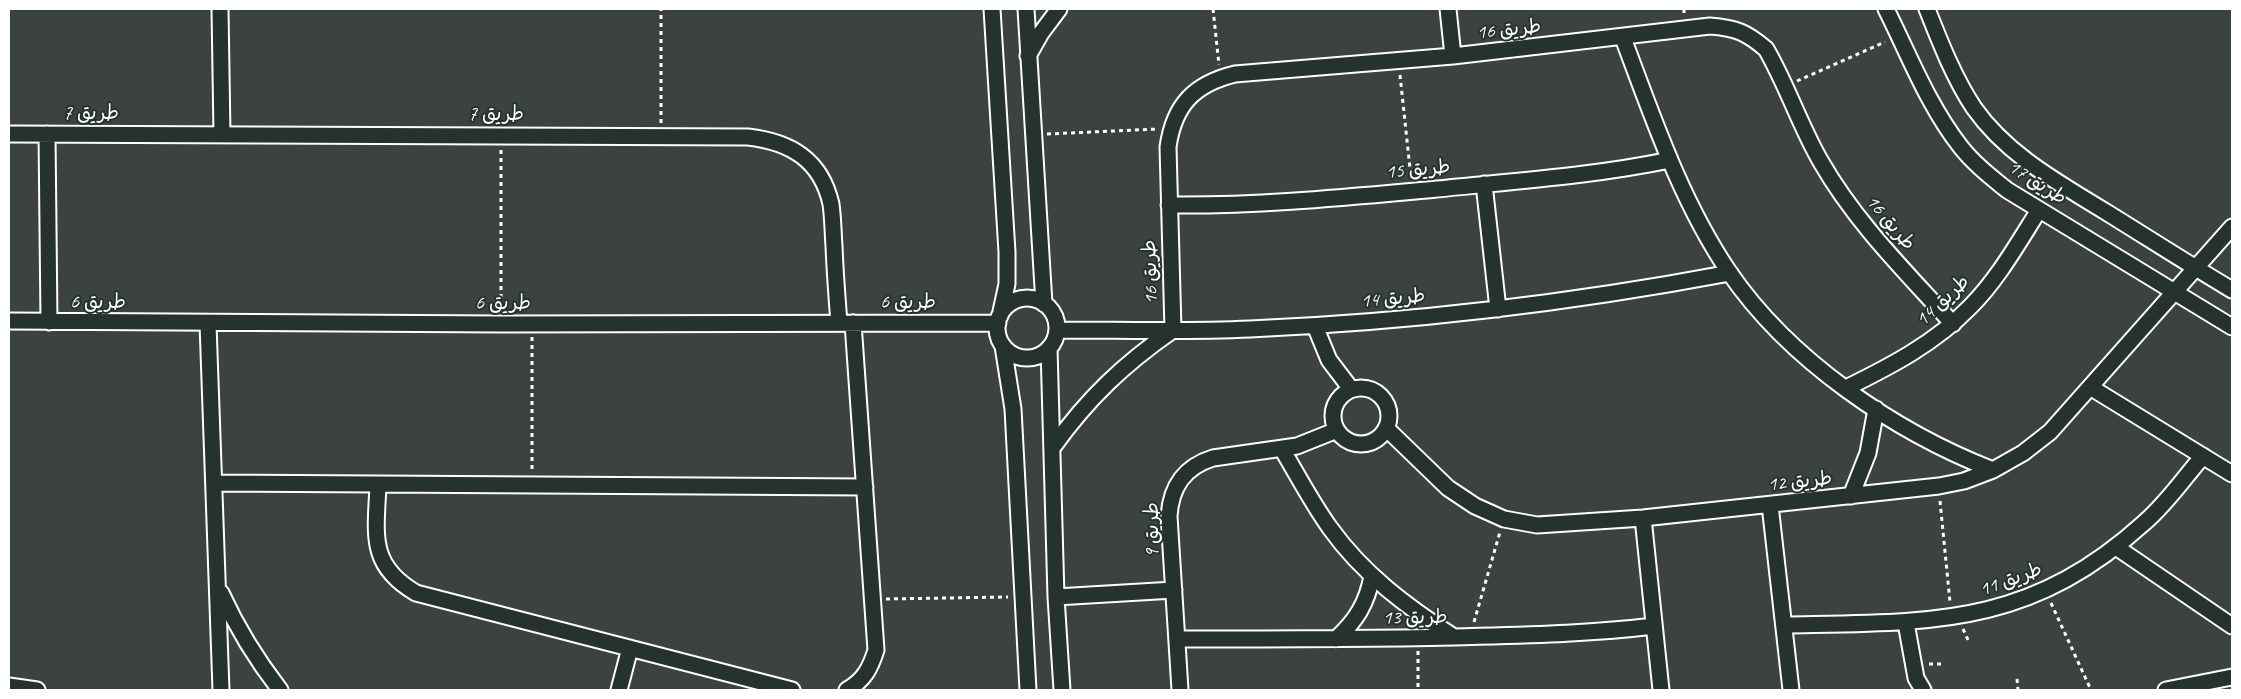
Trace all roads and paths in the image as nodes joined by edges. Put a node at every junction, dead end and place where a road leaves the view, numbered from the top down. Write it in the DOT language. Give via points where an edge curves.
graph roads {
  1 [pos="220,9"];
  2 [pos="661,9"];
  3 [pos="992,9"];
  4 [pos="1026,9"];
  5 [pos="1059,9"];
  6 [pos="1213,9"];
  7 [pos="1448,9"];
  8 [pos="1886,9"];
  9 [pos="1927,9"];
  10 [pos="1900,36"];
  11 [pos="1623,38"];
  12 [pos="1028,56"];
  13 [pos="1453,56"];
  14 [pos="1398,61"];
  15 [pos="1220,78"];
  16 [pos="1785,86"];
  17 [pos="1171,129"];
  18 [pos="9,134"];
  19 [pos="47,134"];
  20 [pos="222,134"];
  21 [pos="1032,134"];
  22 [pos="501,135"];
  23 [pos="661,136"];
  24 [pos="1670,160"];
  25 [pos="1484,184"];
  26 [pos="1413,191"];
  27 [pos="1169,206"];
  28 [pos="2039,210"];
  29 [pos="2232,227"];
  30 [pos="2196,268"];
  31 [pos="1730,273"];
  32 [pos="2232,290"];
  33 [pos="2174,292"];
  34 [pos="1044,304"];
  35 [pos="1498,309"];
  36 [pos="999,320"];
  37 [pos="9,321"];
  38 [pos="49,322"];
  39 [pos="846,323"];
  40 [pos="208,324"];
  41 [pos="501,324"];
  42 [pos="532,324"];
  43 [pos="1953,324"];
  44 [pos="1316,326"];
  45 [pos="2232,327"];
  46 [pos="1057,330"];
  47 [pos="1173,330"];
  48 [pos="1004,346"];
  49 [pos="1049,348"];
  50 [pos="2090,387"];
  51 [pos="1846,388"];
  52 [pos="1351,390"];
  53 [pos="1876,409"];
  54 [pos="1386,428"];
  55 [pos="1337,430"];
  56 [pos="1053,447"];
  57 [pos="1282,449"];
  58 [pos="2203,456"];
  59 [pos="1993,470"];
  60 [pos="2232,474"];
  61 [pos="214,483"];
  62 [pos="378,485"];
  63 [pos="532,486"];
  64 [pos="1939,486"];
  65 [pos="865,487"];
  66 [pos="1851,496"];
  67 [pos="1770,505"];
  68 [pos="1643,518"];
  69 [pos="1504,519"];
  70 [pos="2116,547"];
  71 [pos="1372,576"];
  72 [pos="218,587"];
  73 [pos="1174,590"];
  74 [pos="2046,591"];
  75 [pos="1023,597"];
  76 [pos="1056,597"];
  77 [pos="873,599"];
  78 [pos="1952,618"];
  79 [pos="1906,623"];
  80 [pos="1784,624"];
  81 [pos="1654,626"];
  82 [pos="2232,626"];
  83 [pos="1462,637"];
  84 [pos="1177,638"];
  85 [pos="1417,638"];
  86 [pos="1336,639"];
  87 [pos="630,648"];
  88 [pos="2232,677"];
  89 [pos="2017,679"];
  90 [pos="9,686"];
  91 [pos="37,690"];
  92 [pos="221,690"];
  93 [pos="280,690"];
  94 [pos="619,690"];
  95 [pos="792,690"];
  96 [pos="846,690"];
  97 [pos="1028,690"];
  98 [pos="1062,690"];
  99 [pos="1180,690"];
  100 [pos="1418,690"];
  101 [pos="1661,690"];
  102 [pos="1791,690"];
  103 [pos="1923,690"];
  104 [pos="2018,690"];
  105 [pos="2091,690"];
  106 [pos="2166,690"];
  1 -- 20 [label="street"];
  2 -- 23 [label="path"];
  3 -- 36 [label="street" via="1007,252 1007,284"];
  4 -- 12 [label="street"];
  5 -- 12 [label="street"];
  6 -- 15 [label="path"];
  7 -- 13 [label="street"];
  8 -- 10 [label="street, طريق 17"];
  9 -- 30 [label="street, طريق 17" via="1974,108 1997,136 2024,160"];
  10 -- 16 [label="path"];
  10 -- 28 [label="street, طريق 17" via="1942,123 1961,148 1983,171"];
  11 -- 13 [label="street, طريق 16"];
  11 -- 16 [label="street, طريق 16" via="1710,26 1732,28 1751,36 1766,49"];
  11 -- 24 [label="street"];
  12 -- 21 [label="street"];
  13 -- 14 [label="street, طريق 16"];
  14 -- 15 [label="street, طريق 16" via="1250,72"];
  14 -- 26 [label="path"];
  15 -- 17 [label="street, طريق 16" via="1188,98"];
  16 -- 43 [label="street, طريق 16" via="1821,162 1844,199 1871,234"];
  17 -- 21 [label="path"];
  17 -- 27 [label="street, طريق 16" via="1168,147"];
  18 -- 19 [label="street, طريق 7"];
  19 -- 20 [label="street, طريق 7"];
  19 -- 38 [label="street"];
  20 -- 22 [label="street, طريق 7"];
  21 -- 34 [label="street"];
  22 -- 23 [label="street, طريق 7"];
  22 -- 41 [label="path"];
  23 -- 39 [label="street, طريق 7" via="771,139 793,148 811,163 824,183 831,205"];
  24 -- 25 [label="street, طريق 15" via="1596,173"];
  24 -- 31 [label="street" via="1701,224"];
  25 -- 26 [label="street, طريق 15"];
  25 -- 35 [label="street"];
  26 -- 27 [label="street, طريق 15" via="1263,204"];
  27 -- 47 [label="street, طريق 16"];
  28 -- 33 [label="street, طريق 17"];
  28 -- 43 [label="street, طريق 14" via="1988,287"];
  29 -- 30 [label="street, طريق 12"];
  30 -- 32 [label="street, طريق 17"];
  30 -- 33 [label="street, طريق 12"];
  31 -- 35 [label="street, طريق 14"];
  31 -- 51 [label="street" via="1783,336"];
  33 -- 45 [label="street, طريق 17"];
  33 -- 50 [label="street, طريق 12"];
  34 -- 36 [label="street" via="1030,299 1016,301 1009,305"];
  34 -- 46 [label="street" via="1054,315"];
  35 -- 44 [label="street, طريق 14"];
  36 -- 39 [label="street, طريق 6"];
  36 -- 48 [label="street" via="997,331"];
  37 -- 38 [label="street, طريق 6"];
  38 -- 40 [label="street, طريق 6"];
  39 -- 42 [label="street, طريق 6"];
  39 -- 65 [label="street, طريق 7"];
  40 -- 41 [label="street, طريق 6"];
  40 -- 61 [label="street"];
  41 -- 42 [label="street, طريق 6"];
  42 -- 63 [label="path"];
  43 -- 51 [label="street, طريق 14" via="1907,356"];
  44 -- 47 [label="street, طريق 14"];
  44 -- 52 [label="street" via="1328,360"];
  46 -- 47 [label="street, طريق 14"];
  46 -- 49 [label="street"];
  47 -- 56 [label="street" via="1139,354 1095,394"];
  48 -- 49 [label="street" via="1022,358 1037,356"];
  48 -- 75 [label="street" via="1012,394"];
  49 -- 56 [label="street"];
  50 -- 58 [label="street"];
  50 -- 59 [label="street, طريق 12" via="2050,432"];
  51 -- 53 [label="street"];
  52 -- 54 [label="street" via="1360,388 1378,394 1388,409"];
  52 -- 55 [label="street" via="1336,402 1333,421"];
  53 -- 59 [label="street" via="1932,444"];
  53 -- 66 [label="street" via="1868,453"];
  54 -- 55 [label="street" via="1366,443 1350,441"];
  54 -- 69 [label="street, طريق 12" via="1448,488 1475,506"];
  55 -- 57 [label="street, طريق 9" via="1311,442"];
  56 -- 76 [label="street"];
  57 -- 71 [label="street" via="1331,529"];
  57 -- 73 [label="street, طريق 9" via="1213,458 1200,462 1180,479 1174,490 1169,516"];
  58 -- 60 [label="street"];
  58 -- 70 [label="street, طريق 11" via="2147,521"];
  59 -- 64 [label="street, طريق 12"];
  61 -- 62 [label="street"];
  61 -- 72 [label="street"];
  62 -- 63 [label="street"];
  62 -- 87 [label="street" via="378,548 385,567 398,583 416,593"];
  63 -- 65 [label="street"];
  64 -- 66 [label="street, طريق 12"];
  64 -- 78 [label="path"];
  65 -- 77 [label="street, طريق 7"];
  66 -- 67 [label="street, طريق 12"];
  67 -- 68 [label="street, طريق 12"];
  67 -- 80 [label="street"];
  68 -- 69 [label="street, طريق 12" via="1537,525"];
  68 -- 81 [label="street"];
  69 -- 83 [label="path"];
  70 -- 74 [label="street, طريق 11"];
  70 -- 82 [label="street"];
  71 -- 83 [label="street" via="1398,599"];
  71 -- 86 [label="street" via="1356,618"];
  72 -- 92 [label="street"];
  72 -- 93 [label="street" via="236,625"];
  73 -- 76 [label="street"];
  73 -- 84 [label="street, طريق 9"];
  74 -- 78 [label="street, طريق 11" via="2008,605"];
  74 -- 105 [label="path"];
  75 -- 77 [label="path"];
  75 -- 97 [label="street"];
  76 -- 98 [label="street"];
  77 -- 96 [label="street, طريق 7" via="876,650 870,668 859,683"];
  78 -- 79 [label="street, طريق 11"];
  79 -- 80 [label="street, طريق 11"];
  79 -- 103 [label="street" via="1916,678"];
  80 -- 102 [label="street"];
  81 -- 83 [label="street, طريق 13"];
  81 -- 101 [label="street"];
  83 -- 85 [label="street, طريق 13"];
  84 -- 86 [label="street, طريق 13"];
  84 -- 99 [label="street, طريق 9"];
  85 -- 86 [label="street, طريق 13"];
  85 -- 100 [label="path"];
  87 -- 94 [label="street"];
  87 -- 95 [label="street"];
  88 -- 106 [label="street"];
  89 -- 104 [label="path"];
  90 -- 91 [label="street"];
}
